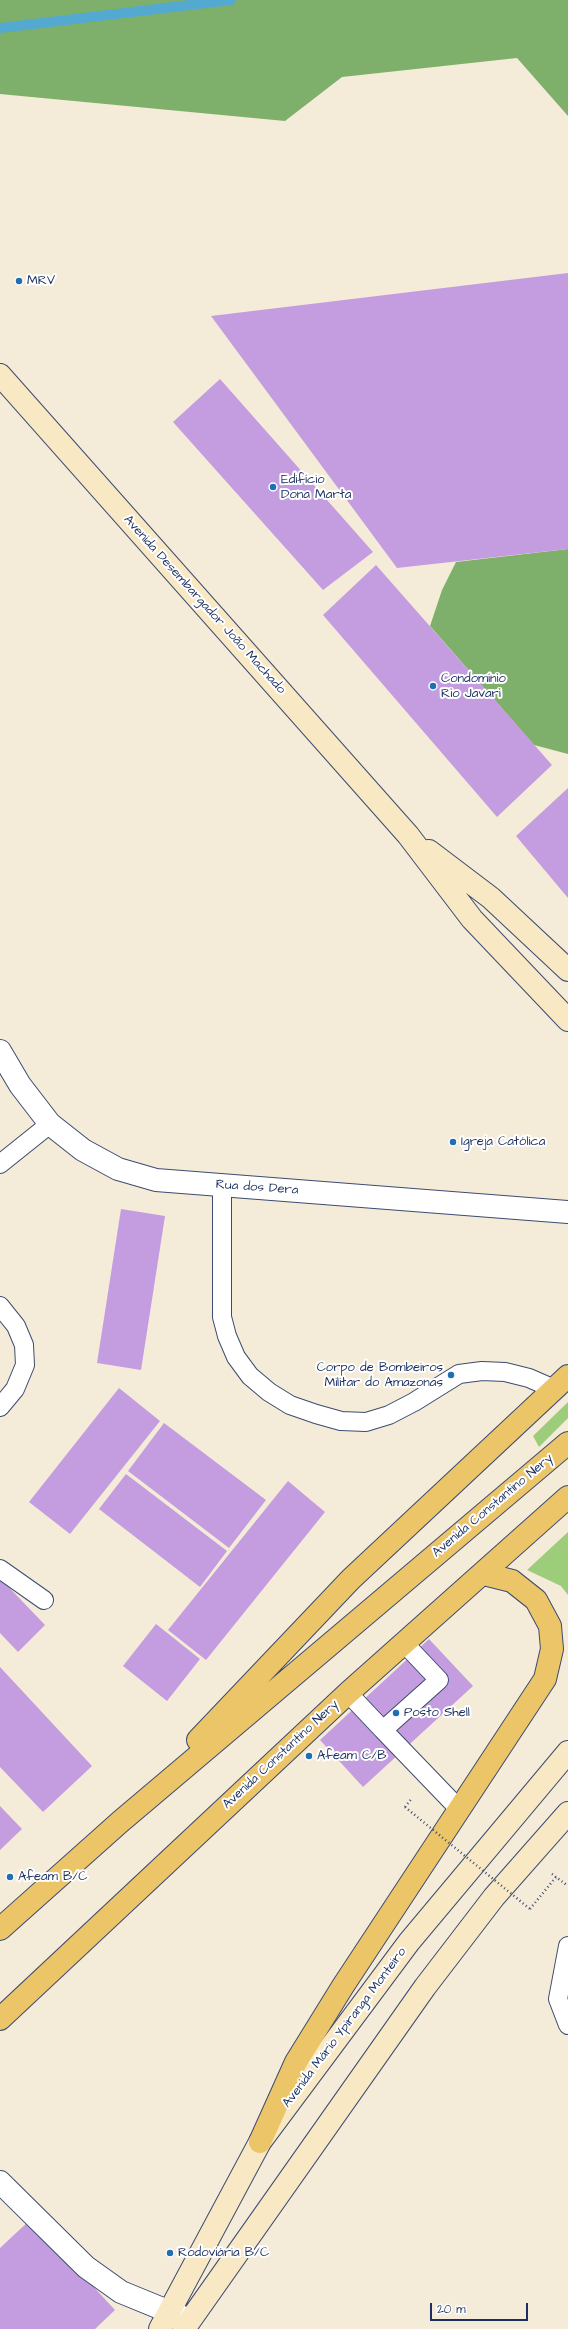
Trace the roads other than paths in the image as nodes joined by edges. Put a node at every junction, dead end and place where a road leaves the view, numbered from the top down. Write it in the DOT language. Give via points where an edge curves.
graph roads {
  1 [pos="0,375"];
  2 [pos="408,834"];
  3 [pos="568,970"];
  4 [pos="568,1020"];
  5 [pos="0,1051"];
  6 [pos="50,1124"];
  7 [pos="0,1164"];
  8 [pos="222,1185"];
  9 [pos="568,1212"];
  10 [pos="0,1306"];
  11 [pos="561,1382"];
  12 [pos="0,1407"];
  13 [pos="568,1443"];
  14 [pos="568,1497"];
  15 [pos="0,1569"];
  16 [pos="484,1574"];
  17 [pos="44,1600"];
  18 [pos="404,1644"];
  19 [pos="348,1693"];
  20 [pos="383,1730"];
  21 [pos="568,1752"];
  22 [pos="459,1809"];
  23 [pos="566,1814"];
  24 [pos="120,1822"];
  25 [pos="0,1929"];
  26 [pos="568,1946"];
  27 [pos="0,2019"];
  28 [pos="568,2025"];
  29 [pos="260,2142"];
  30 [pos="0,2182"];
  31 [pos="164,2320"];
  32 [pos="187,2325"];
  1 -- 2 [label="main road, Avenida Desembargador João Machado"];
  2 -- 3 [label="main road, Avenida Desembargador João Machado" via="492,898"];
  2 -- 4 [label="main road, Avenida Desembargador João Machado" via="472,920"];
  5 -- 6 [label="street, Rua dos Dera" via="20,1085"];
  6 -- 7 [label="lane"];
  6 -- 8 [label="street, Rua dos Dera" via="83,1150 118,1169 156,1180"];
  8 -- 9 [label="street, Rua dos Dera"];
  8 -- 11 [label="lane" via="224,1323 236,1357 250,1376 290,1405 341,1421 366,1422 408,1405 459,1374 505,1372"];
  10 -- 12 [label="lane" via="16,1326 24,1345 25,1365 15,1389"];
  11 -- 24 [label="highway" via="351,1579"];
  13 -- 24 [label="highway, Avenida Constantino Nery"];
  14 -- 16 [label="highway, Avenida Constantino Nery"];
  15 -- 17 [label="lane"];
  16 -- 18 [label="highway, Avenida Constantino Nery"];
  16 -- 22 [label="highway" via="512,1581 536,1600 550,1626 552,1649 544,1680"];
  18 -- 19 [label="highway, Avenida Constantino Nery"];
  18 -- 20 [label="lane" via="439,1680"];
  19 -- 20 [label="lane"];
  19 -- 27 [label="highway, Avenida Constantino Nery"];
  20 -- 22 [label="lane"];
  21 -- 29 [label="main road, Avenida Mário Ypiranga Monteiro" via="409,1942"];
  22 -- 29 [label="highway" via="296,2062"];
  23 -- 32 [label="main road" via="494,1897 425,1987"];
  24 -- 25 [label="highway, Avenida Constantino Nery"];
  26 -- 28 [label="lane" via="558,1999"];
  29 -- 31 [label="main road, Avenida Mário Ypiranga Monteiro"];
  30 -- 31 [label="street" via="86,2267"];
  31 -- 32 [label="street"];
}
